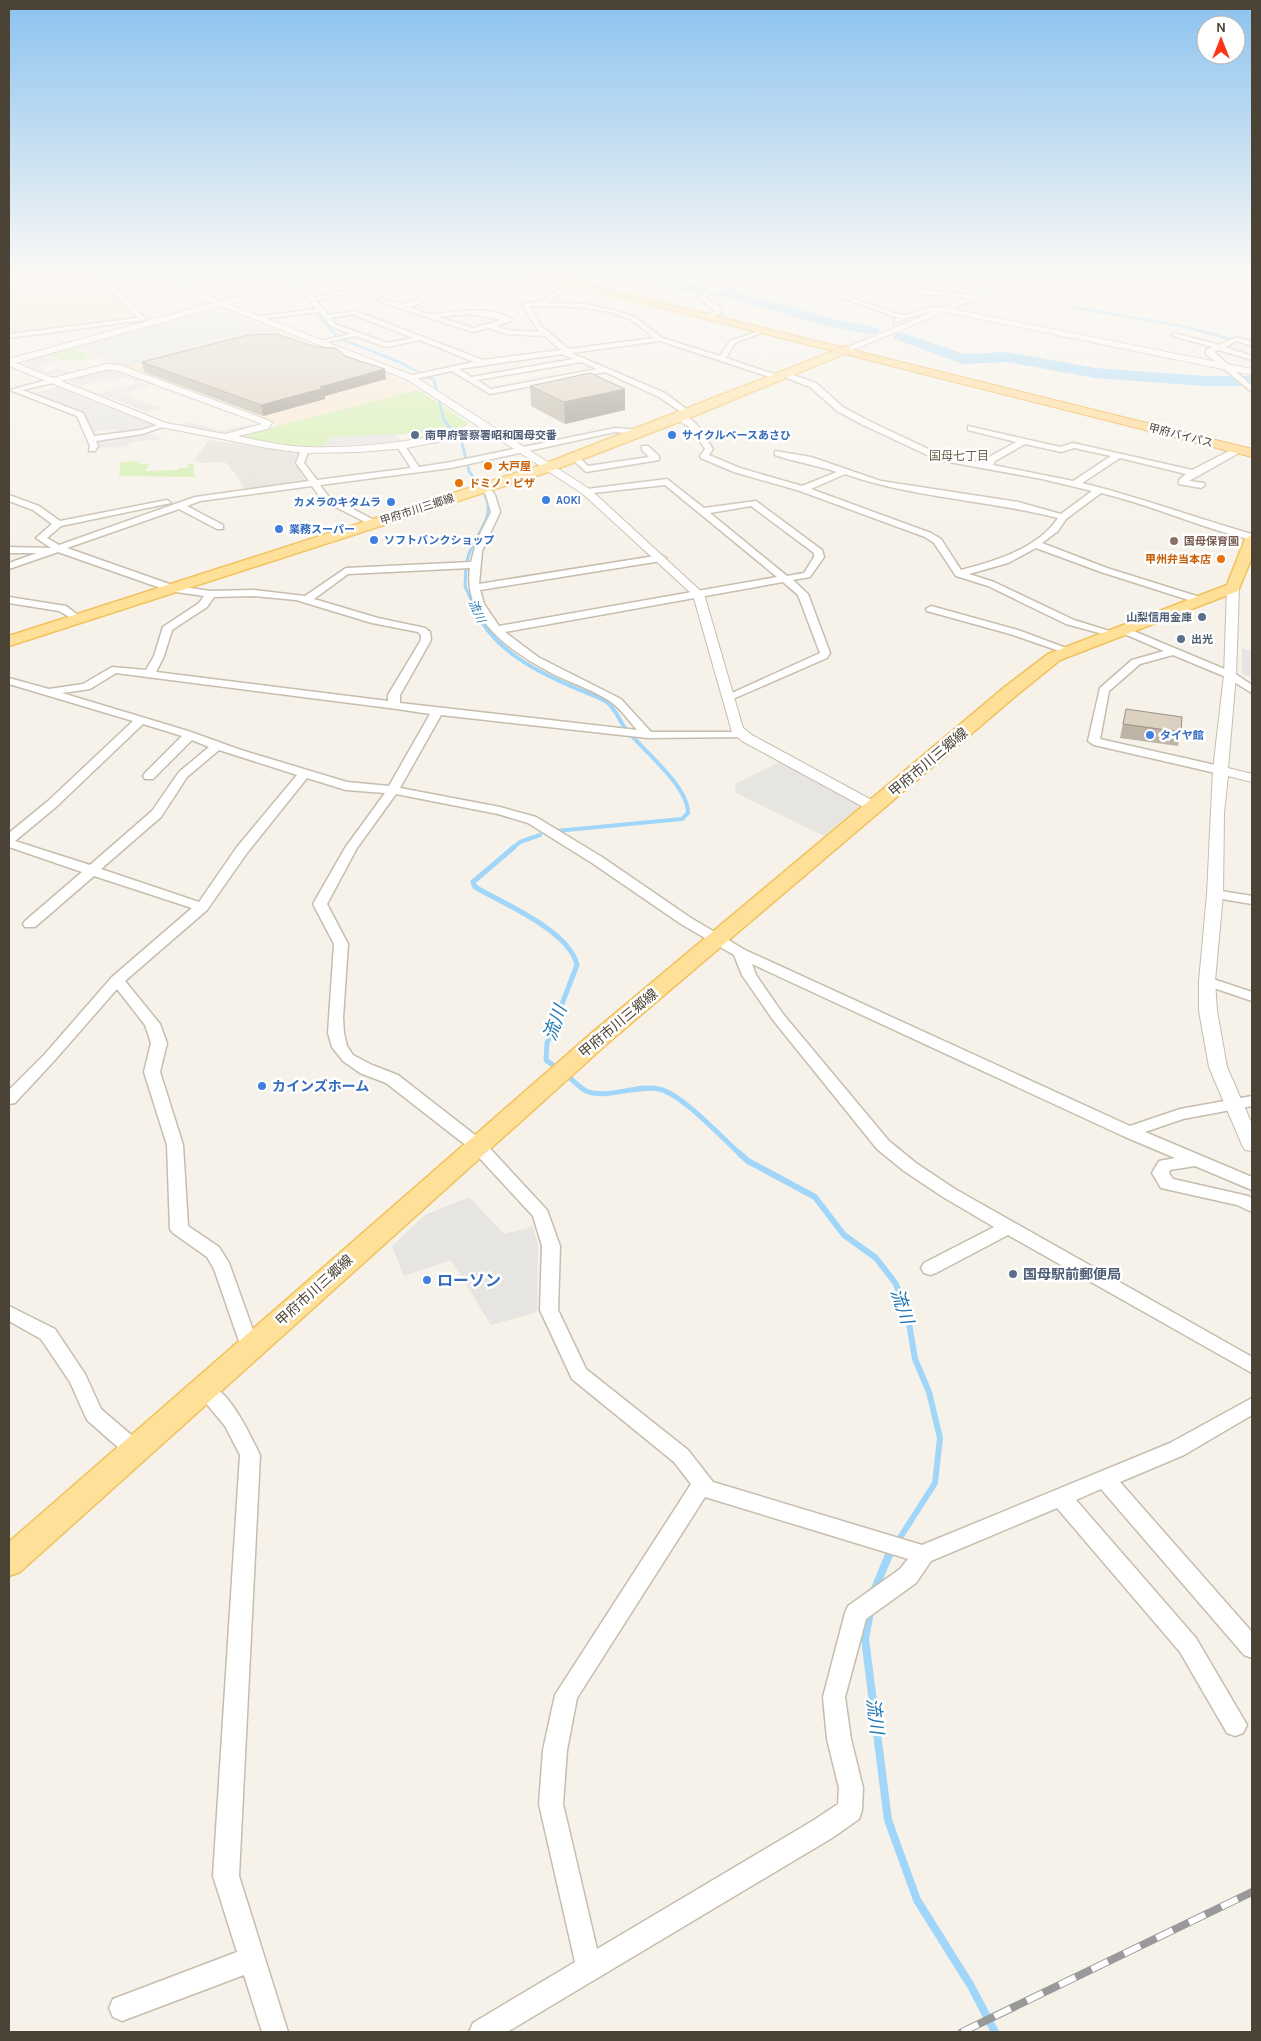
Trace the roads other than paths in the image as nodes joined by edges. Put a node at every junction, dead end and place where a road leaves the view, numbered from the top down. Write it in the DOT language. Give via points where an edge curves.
graph roads {
  1 [pos="25,368"];
  2 [pos="101,368"];
  3 [pos="120,368"];
  4 [pos="387,368"];
  5 [pos="451,368"];
  6 [pos="452,368"];
  7 [pos="533,368"];
  8 [pos="602,368"];
  9 [pos="757,368"];
  10 [pos="799,368"];
  11 [pos="919,368"];
  12 [pos="1227,368"];
  13 [pos="1234,368"];
  14 [pos="606,370"];
  15 [pos="1252,372"];
  16 [pos="782,375"];
  17 [pos="411,378"];
  18 [pos="471,379"];
  19 [pos="54,380"];
  20 [pos="1252,390"];
  21 [pos="11,391"];
  22 [pos="1021,393"];
  23 [pos="683,416"];
  24 [pos="1138,422"];
  25 [pos="164,425"];
  26 [pos="971,428"];
  27 [pos="489,429"];
  28 [pos="642,432"];
  29 [pos="222,438"];
  30 [pos="89,439"];
  31 [pos="1024,441"];
  32 [pos="400,446"];
  33 [pos="1252,446"];
  34 [pos="646,448"];
  35 [pos="92,449"];
  36 [pos="305,450"];
  37 [pos="522,450"];
  38 [pos="1234,452"];
  39 [pos="778,453"];
  40 [pos="1252,453"];
  41 [pos="1118,456"];
  42 [pos="574,457"];
  43 [pos="1252,457"];
  44 [pos="988,466"];
  45 [pos="549,467"];
  46 [pos="416,470"];
  47 [pos="843,472"];
  48 [pos="1193,472"];
  49 [pos="313,483"];
  50 [pos="1074,484"];
  51 [pos="483,485"];
  52 [pos="1201,485"];
  53 [pos="803,489"];
  54 [pos="1099,490"];
  55 [pos="587,492"];
  56 [pos="9,498"];
  57 [pos="198,499"];
  58 [pos="181,506"];
  59 [pos="703,511"];
  60 [pos="1063,517"];
  61 [pos="58,524"];
  62 [pos="373,524"];
  63 [pos="220,527"];
  64 [pos="1252,538"];
  65 [pos="1035,544"];
  66 [pos="55,549"];
  67 [pos="9,550"];
  68 [pos="660,558"];
  69 [pos="474,565"];
  70 [pos="9,566"];
  71 [pos="959,574"];
  72 [pos="786,579"];
  73 [pos="475,588"];
  74 [pos="1233,588"];
  75 [pos="173,589"];
  76 [pos="211,594"];
  77 [pos="698,594"];
  78 [pos="308,599"];
  79 [pos="9,600"];
  80 [pos="1202,601"];
  81 [pos="931,609"];
  82 [pos="78,618"];
  83 [pos="496,630"];
  84 [pos="1119,632"];
  85 [pos="9,641"];
  86 [pos="1175,651"];
  87 [pos="1069,652"];
  88 [pos="149,674"];
  89 [pos="1230,675"];
  90 [pos="9,681"];
  91 [pos="1252,690"];
  92 [pos="44,691"];
  93 [pos="729,697"];
  94 [pos="397,706"];
  95 [pos="437,711"];
  96 [pos="140,721"];
  97 [pos="643,734"];
  98 [pos="190,735"];
  99 [pos="744,735"];
  100 [pos="217,746"];
  101 [pos="1220,770"];
  102 [pos="306,773"];
  103 [pos="149,776"];
  104 [pos="1252,778"];
  105 [pos="393,790"];
  106 [pos="874,807"];
  107 [pos="9,841"];
  108 [pos="92,870"];
  109 [pos="1215,894"];
  110 [pos="1252,900"];
  111 [pos="202,907"];
  112 [pos="30,924"];
  113 [pos="717,940"];
  114 [pos="740,953"];
  115 [pos="117,980"];
  116 [pos="1207,981"];
  117 [pos="1252,997"];
  118 [pos="9,1099"];
  119 [pos="1252,1102"];
  120 [pos="1233,1103"];
  121 [pos="1129,1132"];
  122 [pos="1252,1145"];
  123 [pos="478,1146"];
  124 [pos="1194,1160"];
  125 [pos="1252,1184"];
  126 [pos="1252,1206"];
  127 [pos="1008,1227"];
  128 [pos="930,1268"];
  129 [pos="9,1313"];
  130 [pos="250,1348"];
  131 [pos="1252,1366"];
  132 [pos="205,1390"];
  133 [pos="1252,1406"];
  134 [pos="136,1451"];
  135 [pos="1106,1479"];
  136 [pos="702,1484"];
  137 [pos="1060,1497"];
  138 [pos="923,1554"];
  139 [pos="9,1562"];
  140 [pos="1252,1648"];
  141 [pos="1235,1725"];
  142 [pos="252,1959"];
  143 [pos="589,1968"];
  144 [pos="122,2008"];
  145 [pos="275,2032"];
  146 [pos="482,2032"];
  1 -- 19 [label="street"];
  2 -- 19 [label="street"];
  3 -- 29 [label="street" via="267,423 265,427"];
  4 -- 17 [label="street"];
  5 -- 17 [label="street"];
  6 -- 18 [label="street"];
  7 -- 18 [label="street"];
  8 -- 14 [label="street"];
  9 -- 16 [label="street"];
  10 -- 16 [label="main road, 甲府市川三郷線"];
  11 -- 22 [label="highway, 甲府バイパス"];
  12 -- 20 [label="street"];
  13 -- 15 [label="street"];
  14 -- 18 [label="street" via="490,392"];
  14 -- 23 [label="street" via="662,396"];
  16 -- 23 [label="main road, 甲府市川三郷線"];
  16 -- 44 [label="street" via="813,384 840,409 898,440 941,458"];
  17 -- 27 [label="street"];
  19 -- 21 [label="street"];
  19 -- 25 [label="street"];
  21 -- 30 [label="street" via="80,415"];
  22 -- 24 [label="highway, 甲府バイパス"];
  22 -- 33 [label="highway" via="1067,399"];
  22 -- 38 [label="highway" via="1051,406"];
  23 -- 28 [label="main road, 甲府市川三郷線"];
  23 -- 53 [label="street" via="698,429 709,449 704,456 737,470"];
  24 -- 33 [label="highway, 甲府バイパス"];
  24 -- 40 [label="highway, 甲府バイパス"];
  25 -- 29 [label="street"];
  25 -- 30 [label="street" via="142,432"];
  26 -- 31 [label="street"];
  27 -- 32 [label="street"];
  27 -- 37 [label="street"];
  28 -- 37 [label="street" via="615,430"];
  28 -- 42 [label="main road, 甲府市川三郷線"];
  29 -- 36 [label="street"];
  30 -- 35 [label="street" via="94,446"];
  31 -- 41 [label="street" via="1061,450 1073,446"];
  31 -- 44 [label="street" via="992,459"];
  32 -- 36 [label="street"];
  32 -- 46 [label="street"];
  34 -- 42 [label="street" via="656,458 586,469"];
  36 -- 49 [label="street" via="300,463"];
  37 -- 45 [label="street"];
  37 -- 46 [label="street"];
  38 -- 43 [label="highway"];
  38 -- 48 [label="street"];
  39 -- 47 [label="street" via="808,459"];
  41 -- 48 [label="street"];
  41 -- 50 [label="street"];
  42 -- 45 [label="main road, 甲府市川三郷線"];
  44 -- 50 [label="street"];
  45 -- 51 [label="main road, 甲府市川三郷線"];
  45 -- 55 [label="street"];
  46 -- 49 [label="street"];
  47 -- 53 [label="street"];
  47 -- 60 [label="street" via="879,483 1018,505"];
  48 -- 52 [label="street" via="1182,482"];
  49 -- 57 [label="street"];
  49 -- 62 [label="street" via="325,498"];
  50 -- 54 [label="street"];
  51 -- 62 [label="main road, 甲府市川三郷線"];
  51 -- 69 [label="street" via="495,502 496,510 491,527 477,549"];
  53 -- 71 [label="street" via="928,535 938,541"];
  54 -- 60 [label="street"];
  54 -- 64 [label="street" via="1130,497"];
  55 -- 59 [label="street" via="667,482"];
  55 -- 68 [label="street"];
  56 -- 61 [label="street" via="36,508"];
  57 -- 58 [label="street"];
  57 -- 61 [label="street"];
  58 -- 63 [label="street"];
  58 -- 66 [label="street"];
  59 -- 72 [label="street"];
  59 -- 72 [label="street" via="753,503 819,552 808,575"];
  60 -- 65 [label="street" via="1055,529"];
  61 -- 66 [label="street" via="42,538"];
  62 -- 75 [label="main road, 甲府市川三郷線"];
  64 -- 74 [label="main road"];
  65 -- 71 [label="street" via="1005,561"];
  65 -- 80 [label="street"];
  66 -- 67 [label="street"];
  66 -- 70 [label="street"];
  66 -- 75 [label="street"];
  68 -- 73 [label="street"];
  68 -- 77 [label="street"];
  69 -- 73 [label="street"];
  69 -- 78 [label="street" via="346,571"];
  71 -- 84 [label="street" via="991,584 1070,622"];
  72 -- 77 [label="street"];
  72 -- 93 [label="street" via="803,594 825,653 818,660"];
  73 -- 83 [label="street" via="484,614"];
  74 -- 80 [label="main road, 甲府市川三郷線"];
  74 -- 89 [label="street"];
  75 -- 76 [label="street"];
  75 -- 82 [label="main road, 甲府市川三郷線"];
  76 -- 78 [label="street" via="271,594"];
  76 -- 88 [label="street" via="203,605 167,629 160,656"];
  77 -- 83 [label="street"];
  77 -- 93 [label="street"];
  78 -- 94 [label="street" via="376,621 409,626 426,634 424,646 394,695"];
  79 -- 82 [label="street" via="62,608"];
  80 -- 84 [label="main road, 甲府市川三郷線"];
  81 -- 87 [label="street" via="1005,629"];
  82 -- 85 [label="main road, 甲府市川三郷線"];
  83 -- 97 [label="street" via="526,655 612,698"];
  84 -- 86 [label="street"];
  84 -- 87 [label="main road, 甲府市川三郷線"];
  86 -- 89 [label="street"];
  86 -- 101 [label="street" via="1136,662 1104,690 1094,741"];
  87 -- 106 [label="main road, 甲府市川三郷線" via="1054,658 1012,690"];
  88 -- 92 [label="street" via="112,670 86,686"];
  88 -- 94 [label="street"];
  89 -- 91 [label="street"];
  89 -- 101 [label="street"];
  90 -- 92 [label="street"];
  92 -- 96 [label="street"];
  93 -- 99 [label="street" via="737,729"];
  94 -- 95 [label="street"];
  95 -- 97 [label="street"];
  95 -- 105 [label="street"];
  96 -- 98 [label="street"];
  96 -- 107 [label="street"];
  97 -- 99 [label="street"];
  98 -- 100 [label="street"];
  98 -- 103 [label="street"];
  99 -- 106 [label="street"];
  100 -- 102 [label="street"];
  100 -- 108 [label="street" via="183,775 157,814"];
  101 -- 104 [label="street"];
  101 -- 109 [label="street"];
  102 -- 105 [label="street" via="346,786"];
  102 -- 111 [label="street" via="242,850"];
  105 -- 113 [label="street" via="532,820"];
  105 -- 123 [label="street" via="350,848 320,904 341,944 336,1018 338,1040 348,1058 392,1079"];
  106 -- 113 [label="main road, 甲府市川三郷線"];
  107 -- 108 [label="street"];
  108 -- 111 [label="street"];
  108 -- 112 [label="street"];
  109 -- 110 [label="street"];
  109 -- 116 [label="street"];
  111 -- 115 [label="street"];
  113 -- 114 [label="street"];
  113 -- 123 [label="main road, 甲府市川三郷線"];
  114 -- 121 [label="street"];
  114 -- 127 [label="street" via="749,975 778,1017 883,1145 949,1193"];
  115 -- 118 [label="street"];
  115 -- 130 [label="street" via="152,1024 159,1043 152,1072 175,1145 179,1229 213,1252 223,1268"];
  116 -- 117 [label="street"];
  116 -- 120 [label="street" via="1208,1011 1218,1067"];
  119 -- 120 [label="street"];
  120 -- 121 [label="street" via="1180,1114"];
  120 -- 122 [label="street"];
  121 -- 124 [label="street"];
  123 -- 130 [label="main road, 甲府市川三郷線"];
  123 -- 136 [label="street" via="541,1214 551,1246 549,1310 579,1374 681,1456"];
  124 -- 125 [label="street"];
  124 -- 126 [label="street" via="1165,1165 1160,1173 1167,1184 1242,1200"];
  127 -- 128 [label="street"];
  127 -- 131 [label="street"];
  129 -- 134 [label="street" via="48,1334 78,1379 94,1414"];
  130 -- 132 [label="main road, 甲府市川三郷線"];
  132 -- 134 [label="main road, 甲府市川三郷線"];
  132 -- 142 [label="street" via="232,1420 250,1455 226,1876"];
  133 -- 135 [label="street" via="1177,1449"];
  134 -- 139 [label="main road, 甲府市川三郷線"];
  135 -- 137 [label="street"];
  135 -- 140 [label="street"];
  136 -- 138 [label="street" via="706,1489"];
  136 -- 143 [label="street" via="566,1695 555,1750 551,1804"];
  137 -- 138 [label="street"];
  137 -- 141 [label="street" via="1188,1645"];
  138 -- 143 [label="street" via="908,1576 856,1613 834,1697 839,1739 851,1788 850,1810 824,1829"];
  142 -- 144 [label="street"];
  142 -- 145 [label="street"];
  143 -- 146 [label="street"];
}
